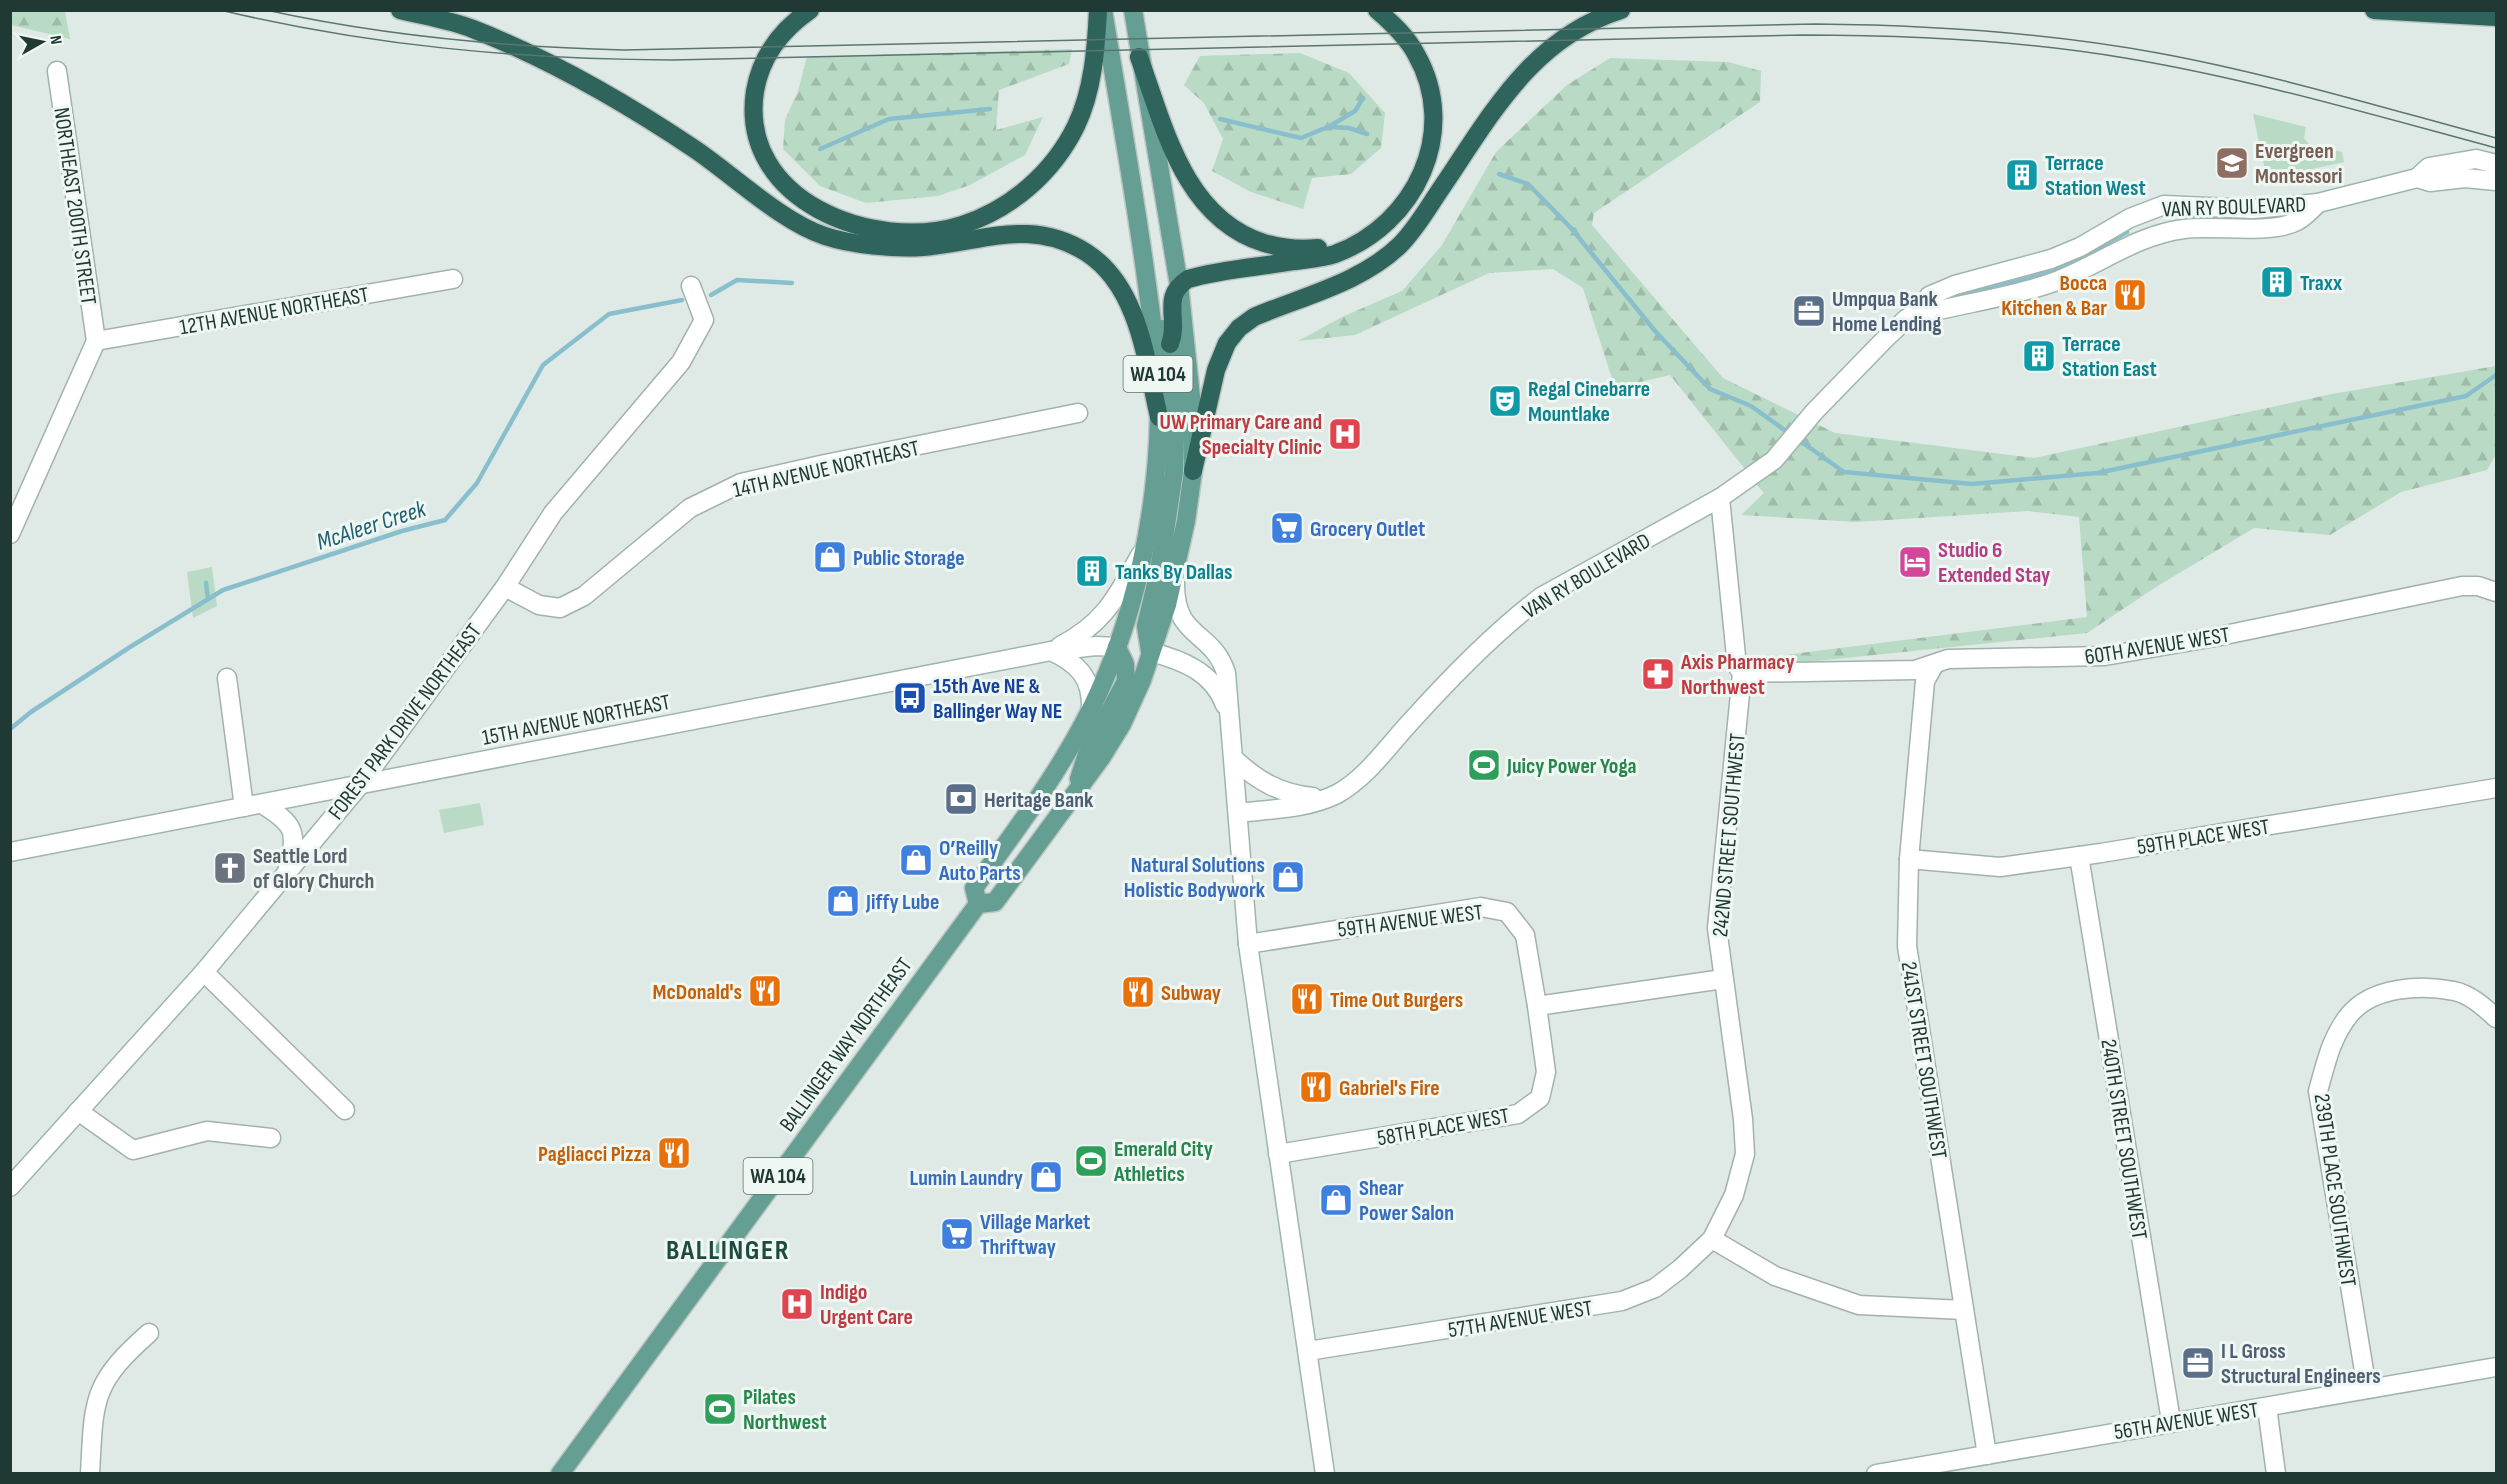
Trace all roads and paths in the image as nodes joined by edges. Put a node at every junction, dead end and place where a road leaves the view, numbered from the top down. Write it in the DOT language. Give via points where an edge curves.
graph roads {
  1 [pos="400,10"];
  2 [pos="810,10"];
  3 [pos="1098,10"];
  4 [pos="1103,10"];
  5 [pos="1133,10"];
  6 [pos="1377,10"];
  7 [pos="1621,10"];
  8 [pos="2374,10"];
  9 [pos="2496,17"];
  10 [pos="1139,57"];
  11 [pos="57,71"];
  12 [pos="2496,164"];
  13 [pos="2417,178"];
  14 [pos="2496,181"];
  15 [pos="1135,201"];
  16 [pos="2318,203"];
  17 [pos="1380,228"];
  18 [pos="453,279"];
  19 [pos="1179,285"];
  20 [pos="691,286"];
  21 [pos="1923,308"];
  22 [pos="96,341"];
  23 [pos="1170,344"];
  24 [pos="1078,413"];
  25 [pos="1159,417"];
  26 [pos="1193,471"];
  27 [pos="1720,498"];
  28 [pos="10,534"];
  29 [pos="1144,547"];
  30 [pos="1175,574"];
  31 [pos="505,587"];
  32 [pos="2496,592"];
  33 [pos="1117,646"];
  34 [pos="1051,651"];
  35 [pos="1151,652"];
  36 [pos="1934,665"];
  37 [pos="1742,673"];
  38 [pos="228,678"];
  39 [pos="1091,708"];
  40 [pos="1228,715"];
  41 [pos="1234,759"];
  42 [pos="359,786"];
  43 [pos="2496,788"];
  44 [pos="1074,795"];
  45 [pos="1327,798"];
  46 [pos="253,805"];
  47 [pos="1238,813"];
  48 [pos="10,852"];
  49 [pos="2079,856"];
  50 [pos="1909,859"];
  51 [pos="286,874"];
  52 [pos="978,904"];
  53 [pos="1248,944"];
  54 [pos="204,972"];
  55 [pos="1723,979"];
  56 [pos="1537,1006"];
  57 [pos="2496,1018"];
  58 [pos="345,1110"];
  59 [pos="78,1111"];
  60 [pos="271,1138"];
  61 [pos="1278,1154"];
  62 [pos="10,1187"];
  63 [pos="1712,1239"];
  64 [pos="1964,1310"];
  65 [pos="149,1333"];
  66 [pos="1308,1351"];
  67 [pos="2496,1367"];
  68 [pos="2367,1389"];
  69 [pos="2267,1407"];
  70 [pos="2171,1421"];
  71 [pos="1987,1455"];
  72 [pos="90,1473"];
  73 [pos="560,1473"];
  74 [pos="1325,1473"];
  75 [pos="1876,1473"];
  76 [pos="2276,1473"];
  1 -- 25 [label="highway" via="471,28 554,65 640,112 786,216 824,236 920,247 1033,233 1077,247 1106,269 1125,297 1139,333"];
  2 -- 3 [label="highway" via="786,28 762,65 754,115 762,150 781,180 824,213 874,230 909,233 944,229 981,218 1026,190 1053,162 1086,102"];
  4 -- 15 [label="main road, WA 104"];
  5 -- 10 [label="main road, WA 104"];
  6 -- 17 [label="highway" via="1416,52 1432,93 1434,117 1426,167 1415,190"];
  7 -- 26 [label="highway" via="1581,26 1524,71 1412,231 1389,255 1358,275 1254,317 1239,328 1227,343 1216,370"];
  8 -- 9 [label="highway"];
  10 -- 17 [label="highway" via="1184,174 1205,205 1228,225 1257,240 1292,249 1331,246"];
  10 -- 19 [label="main road, WA 104"];
  11 -- 22 [label="street, NORTHEAST 200TH STREET"];
  12 -- 13 [label="street, VAN RY BOULEVARD" via="2476,159 2428,167"];
  13 -- 14 [label="street, VAN RY BOULEVARD" via="2430,182 2464,178"];
  13 -- 16 [label="street, VAN RY BOULEVARD"];
  15 -- 23 [label="main road" via="1152,247 1164,333"];
  15 -- 25 [label="main road, WA 104" via="1155,340"];
  16 -- 21 [label="street, VAN RY BOULEVARD" via="2296,221 2261,229 2163,232 2053,282 1935,311"];
  16 -- 21 [label="street, VAN RY BOULEVARD" via="2253,209 2164,205 2051,259 1954,285 1929,296"];
  17 -- 19 [label="highway" via="1334,254 1198,276"];
  18 -- 22 [label="street, 12TH AVENUE NORTHEAST"];
  19 -- 23 [label="highway" via="1171,303 1175,332"];
  19 -- 26 [label="main road, WA 104" via="1191,397"];
  20 -- 31 [label="street, FOREST PARK DRIVE NORTHEAST" via="704,320 681,362 553,513"];
  21 -- 27 [label="street, VAN RY BOULEVARD" via="1885,339 1806,420 1774,460"];
  22 -- 28 [label="street"];
  23 -- 35 [label="main road" via="1175,406 1174,472 1161,561 1146,626"];
  24 -- 31 [label="street, 14TH AVENUE NORTHEAST" via="741,483 690,508 584,596 560,608 539,605"];
  25 -- 29 [label="main road, WA 104"];
  26 -- 30 [label="main road, WA 104"];
  27 -- 37 [label="street, 242ND STREET SOUTHWEST" via="1737,666"];
  27 -- 45 [label="street, VAN RY BOULEVARD" via="1542,597 1516,616 1433,697 1360,777"];
  29 -- 33 [label="main road, WA 104"];
  29 -- 34 [label="street" via="1117,596 1097,622"];
  30 -- 35 [label="main road, WA 104"];
  30 -- 40 [label="street" via="1180,616 1221,659 1226,673"];
  31 -- 42 [label="street, FOREST PARK DRIVE NORTHEAST"];
  32 -- 36 [label="street, 60TH AVENUE WEST" via="2462,586 2215,638 2105,656 1948,659"];
  33 -- 34 [label="street, 15TH AVENUE NORTHEAST"];
  33 -- 35 [label="main road, 15TH AVENUE NORTHEAST"];
  33 -- 39 [label="main road, BALLINGER WAY NORTHEAST / WA 104"];
  33 -- 44 [label="main road" via="1125,664 1125,681 1087,754"];
  34 -- 39 [label="street" via="1080,669 1087,682"];
  34 -- 42 [label="street, 15TH AVENUE NORTHEAST"];
  35 -- 40 [label="street" via="1184,663 1208,677 1222,696"];
  35 -- 44 [label="main road, BALLINGER WAY NORTHEAST / WA 104" via="1122,724"];
  36 -- 37 [label="street, 60TH AVENUE WEST" via="1915,670"];
  36 -- 50 [label="street, 241ST STREET SOUTHWEST" via="1925,681"];
  37 -- 55 [label="street, 242ND STREET SOUTHWEST" via="1717,928"];
  38 -- 46 [label="street"];
  39 -- 52 [label="main road, BALLINGER WAY NORTHEAST / WA 104" via="1043,792 974,888"];
  40 -- 41 [label="street"];
  41 -- 45 [label="street" via="1279,791"];
  41 -- 47 [label="street"];
  42 -- 46 [label="street, 15TH AVENUE NORTHEAST"];
  42 -- 51 [label="street, FOREST PARK DRIVE NORTHEAST"];
  43 -- 49 [label="street, 59TH PLACE WEST"];
  44 -- 52 [label="main road, BALLINGER WAY NORTHEAST / WA 104" via="995,902"];
  45 -- 47 [label="street, VAN RY BOULEVARD" via="1299,806"];
  46 -- 48 [label="street, 15TH AVENUE NORTHEAST"];
  46 -- 51 [label="street" via="282,816 291,829 295,845"];
  47 -- 53 [label="street"];
  49 -- 50 [label="street, 59TH PLACE WEST" via="2000,867"];
  49 -- 70 [label="street, 240TH STREET SOUTHWEST"];
  50 -- 64 [label="street, 241ST STREET SOUTHWEST" via="1907,946"];
  51 -- 54 [label="street, FOREST PARK DRIVE NORTHEAST"];
  52 -- 73 [label="main road, BALLINGER WAY NORTHEAST / WA 104"];
  53 -- 56 [label="street, 59TH AVENUE WEST" via="1481,907 1507,912 1525,935"];
  53 -- 61 [label="street"];
  54 -- 58 [label="street"];
  54 -- 59 [label="street, FOREST PARK DRIVE NORTHEAST"];
  55 -- 56 [label="street"];
  55 -- 63 [label="street, 242ND STREET SOUTHWEST" via="1745,1154 1734,1195"];
  56 -- 61 [label="street, 58TH PLACE WEST" via="1546,1072 1540,1098 1518,1114"];
  57 -- 68 [label="street, 239TH PLACE SOUTHWEST" via="2484,1006 2456,991 2420,988 2379,994 2351,1013 2330,1046 2318,1090"];
  59 -- 60 [label="street" via="133,1150 207,1131"];
  59 -- 62 [label="street, FOREST PARK DRIVE NORTHEAST"];
  61 -- 66 [label="street"];
  63 -- 64 [label="street" via="1775,1276 1859,1305"];
  63 -- 66 [label="street, 57TH AVENUE WEST" via="1654,1288 1622,1301"];
  64 -- 71 [label="street, 241ST STREET SOUTHWEST"];
  65 -- 72 [label="street" via="105,1378 93,1410"];
  66 -- 74 [label="street"];
  67 -- 68 [label="street, 56TH AVENUE WEST"];
  68 -- 69 [label="street, 56TH AVENUE WEST"];
  69 -- 70 [label="street, 56TH AVENUE WEST"];
  69 -- 76 [label="street"];
  70 -- 71 [label="street, 56TH AVENUE WEST"];
  71 -- 75 [label="street, 56TH AVENUE WEST"];
}
